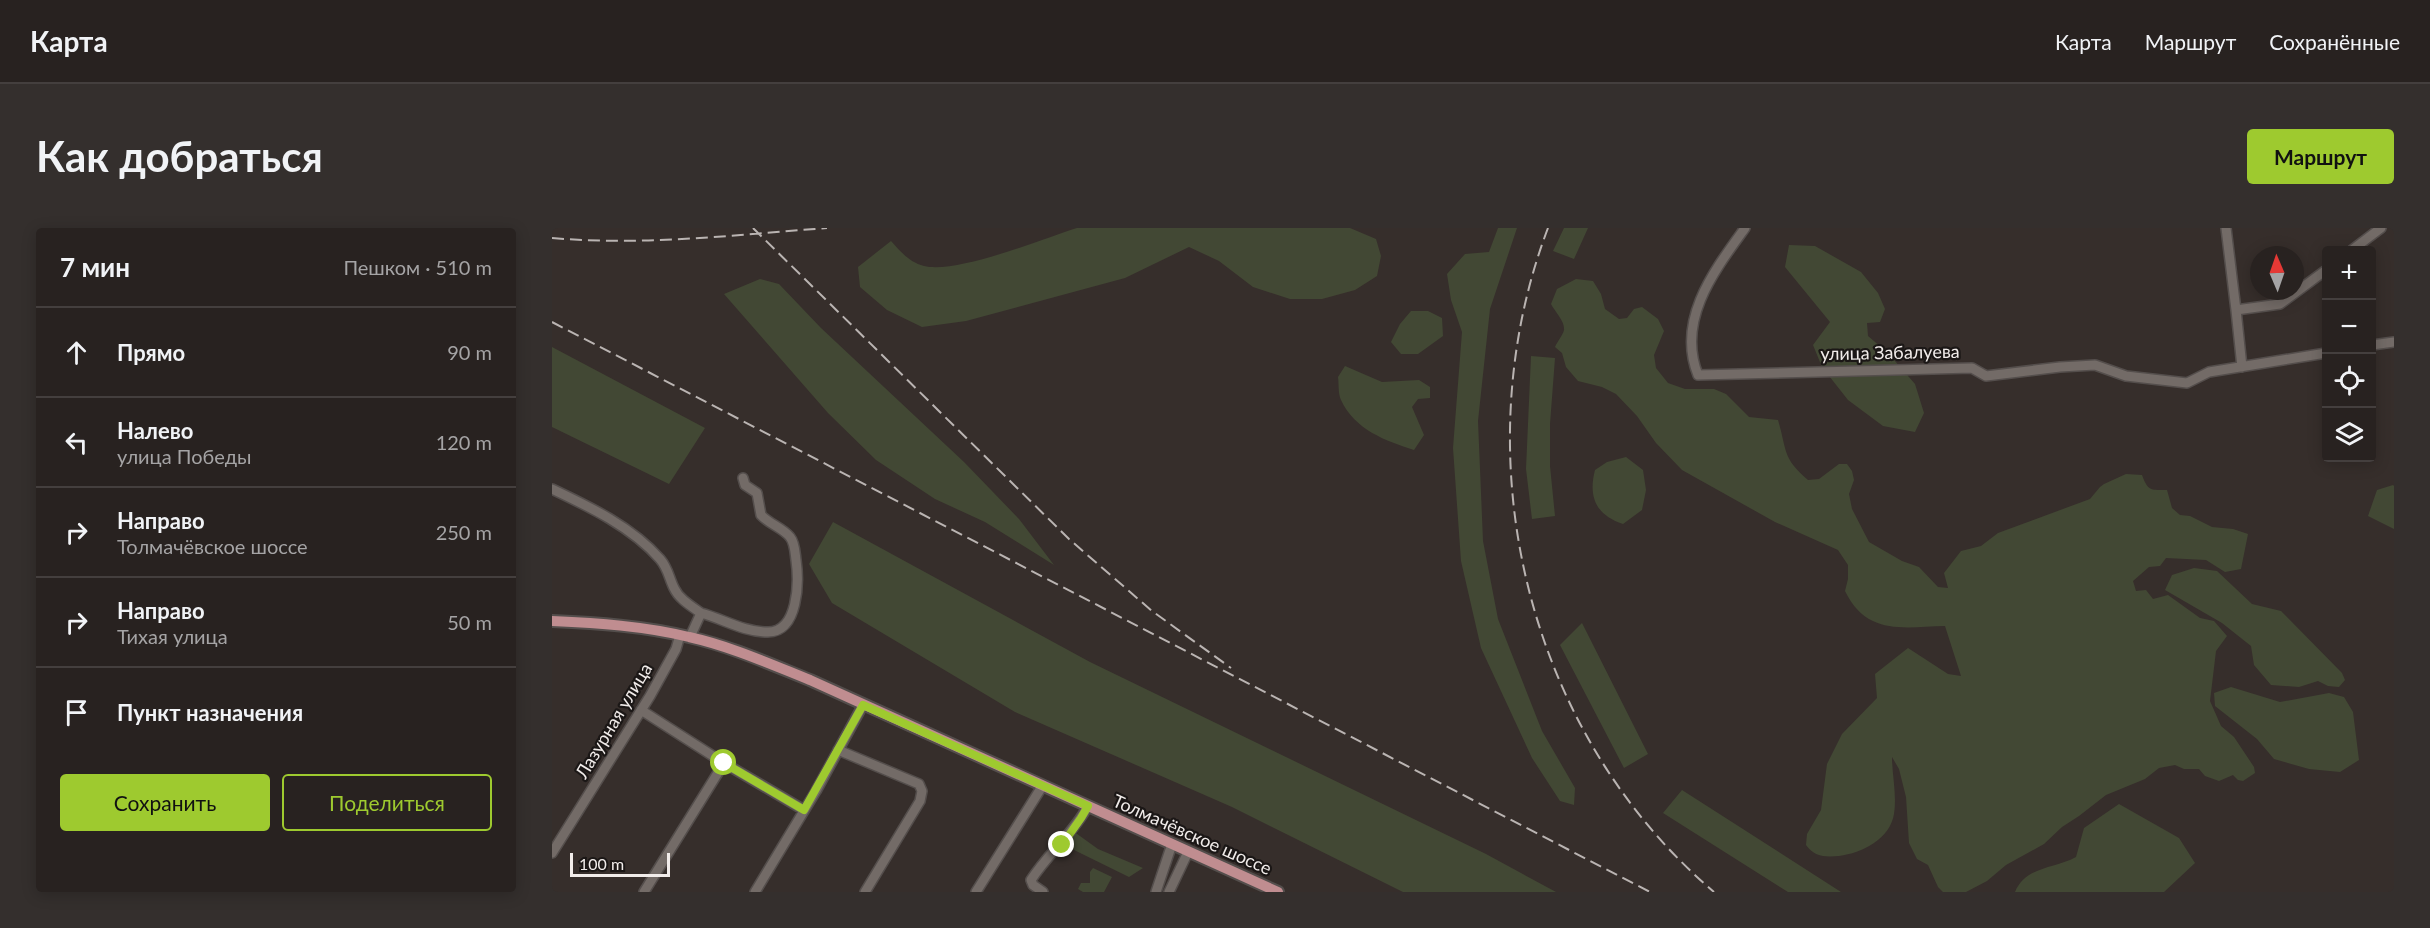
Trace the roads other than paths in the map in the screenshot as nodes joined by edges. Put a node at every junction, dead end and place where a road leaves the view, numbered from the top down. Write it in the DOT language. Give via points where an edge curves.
graph roads {
  1 [pos="1745,228"];
  2 [pos="2226,228"];
  3 [pos="2381,228"];
  4 [pos="2357,246"];
  5 [pos="2322,273"];
  6 [pos="2236,310"];
  7 [pos="2394,342"];
  8 [pos="2376,344"];
  9 [pos="2322,354"];
  10 [pos="2242,367"];
  11 [pos="743,478"];
  12 [pos="552,489"];
  13 [pos="701,613"];
  14 [pos="552,621"];
  15 [pos="685,636"];
  16 [pos="863,705"];
  17 [pos="641,710"];
  18 [pos="838,750"];
  19 [pos="724,763"];
  20 [pos="1043,785"];
  21 [pos="1088,806"];
  22 [pos="804,810"];
  23 [pos="1172,844"];
  24 [pos="1188,852"];
  25 [pos="552,853"];
  26 [pos="644,892"];
  27 [pos="755,892"];
  28 [pos="865,892"];
  29 [pos="976,892"];
  30 [pos="1042,892"];
  31 [pos="1156,892"];
  32 [pos="1169,892"];
  33 [pos="1278,892"];
  1 -- 10 [label="street, улица Забалуева" via="1707,282 1696,310 1690,336 1698,375 1972,368 1986,376 2095,365 2126,376 2187,383 2209,372"];
  2 -- 6 [label="street"];
  3 -- 4 [label="street"];
  5 -- 6 [label="street" via="2280,304"];
  6 -- 10 [label="street"];
  7 -- 8 [label="street"];
  9 -- 10 [label="street, улица Забалуева"];
  11 -- 13 [label="street" via="757,493 761,515 790,537 793,544 799,581 796,602 788,620 769,633"];
  12 -- 13 [label="street" via="593,508 636,537 669,570 674,588 684,601"];
  13 -- 15 [label="street, Лазурная улица"];
  14 -- 15 [label="main road, Толмачёвское шоссе" via="590,622"];
  15 -- 16 [label="main road, Толмачёвское шоссе" via="753,657"];
  15 -- 17 [label="street, Лазурная улица"];
  16 -- 18 [label="street"];
  16 -- 20 [label="main road, Толмачёвское шоссе"];
  17 -- 19 [label="street"];
  17 -- 25 [label="street, Лазурная улица"];
  18 -- 22 [label="street"];
  18 -- 28 [label="street" via="919,783 922,790 920,801"];
  19 -- 22 [label="street"];
  19 -- 26 [label="street"];
  20 -- 21 [label="main road, Толмачёвское шоссе"];
  20 -- 29 [label="street"];
  21 -- 23 [label="main road, Толмачёвское шоссе"];
  21 -- 30 [label="street" via="1062,845 1031,880"];
  22 -- 27 [label="street"];
  23 -- 24 [label="main road, Толмачёвское шоссе"];
  23 -- 31 [label="street"];
  24 -- 32 [label="street"];
  24 -- 33 [label="main road, Толмачёвское шоссе"];
}
